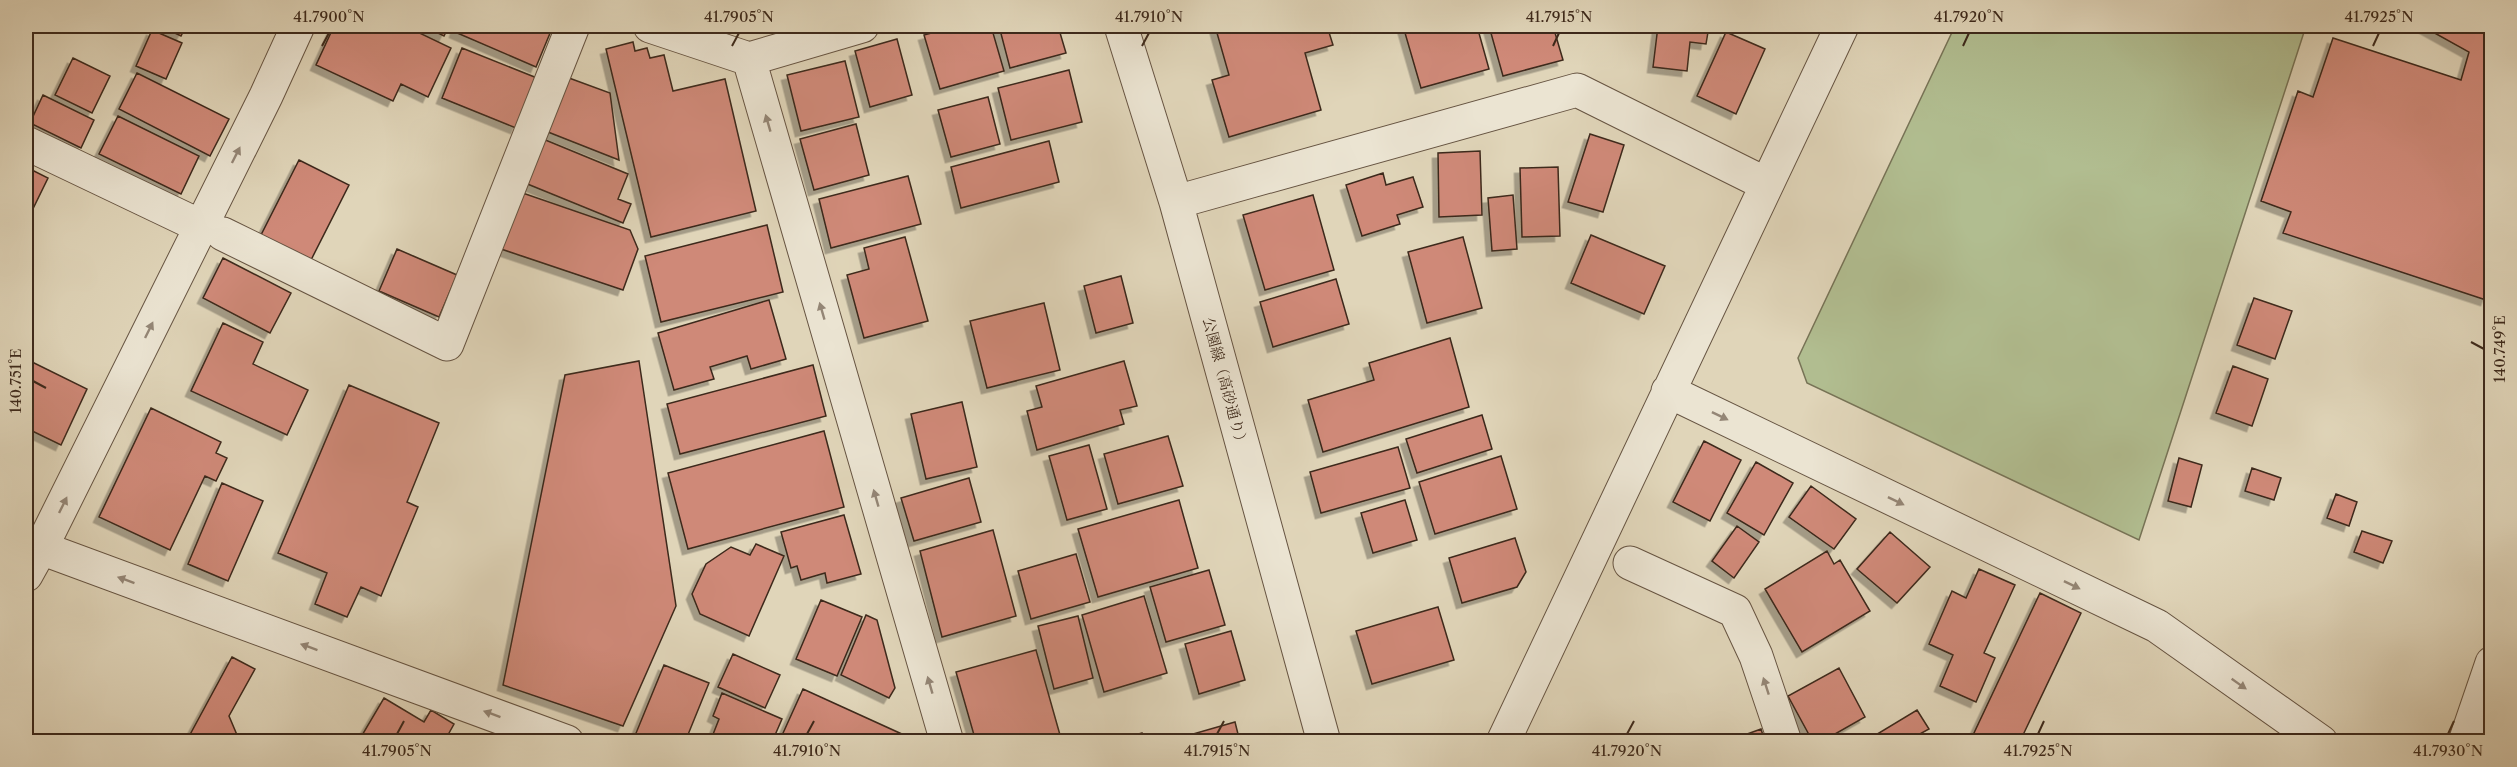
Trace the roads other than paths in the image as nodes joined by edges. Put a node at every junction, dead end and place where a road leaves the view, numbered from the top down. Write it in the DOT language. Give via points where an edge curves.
graph roads {
  1 [pos="298,26"];
  2 [pos="573,26"];
  3 [pos="650,26"];
  4 [pos="862,26"];
  5 [pos="1121,26"];
  6 [pos="1842,26"];
  7 [pos="749,59"];
  8 [pos="26,143"];
  9 [pos="1766,184"];
  10 [pos="1176,202"];
  11 [pos="211,230"];
  12 [pos="1668,391"];
  13 [pos="33,562"];
  14 [pos="1630,563"];
  15 [pos="2492,663"];
  16 [pos="567,741"];
  17 [pos="946,741"];
  18 [pos="1324,741"];
  19 [pos="1503,741"];
  20 [pos="1785,741"];
  21 [pos="2321,741"];
  22 [pos="2465,741"];
  11 -- 1 [label="street, one-way"];
  2 -- 11 [label="street" via="447,344"];
  3 -- 7 [label="street"];
  4 -- 7 [label="street"];
  5 -- 10 [label="street, 公園線（高砂通り）"];
  6 -- 9 [label="street"];
  17 -- 7 [label="street, one-way"];
  8 -- 11 [label="street"];
  9 -- 10 [label="street" via="1577,90"];
  9 -- 12 [label="street"];
  10 -- 18 [label="street, 公園線（高砂通り）"];
  13 -- 11 [label="street, one-way"];
  12 -- 19 [label="street"];
  12 -- 21 [label="street, one-way" via="2157,626"];
  16 -- 13 [label="street, one-way"];
  20 -- 14 [label="street, one-way" via="1756,656 1735,611"];
  15 -- 22 [label="street"];
}
